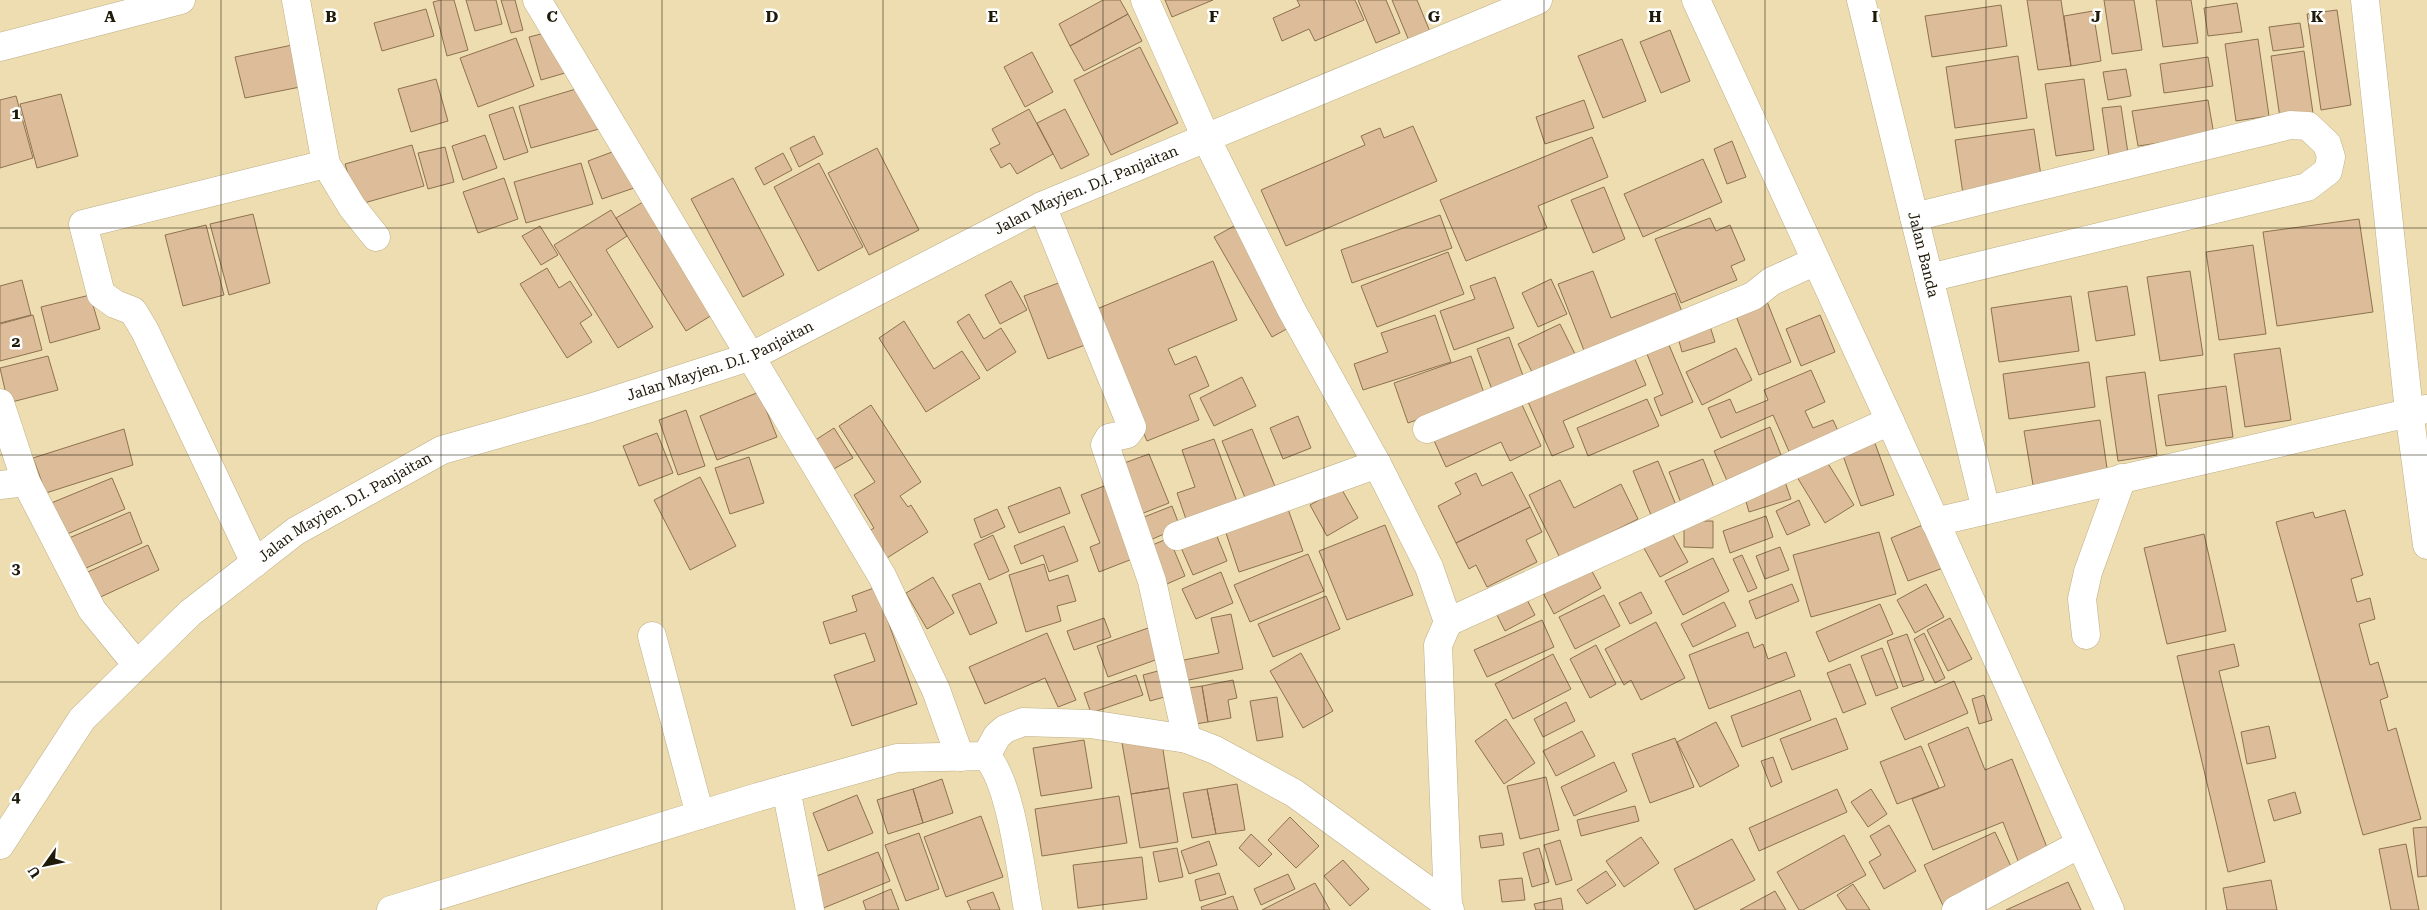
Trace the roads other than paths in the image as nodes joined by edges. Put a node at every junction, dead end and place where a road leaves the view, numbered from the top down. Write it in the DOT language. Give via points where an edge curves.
graph roads {
  1 [pos="182,0"];
  2 [pos="296,0"];
  3 [pos="537,0"];
  4 [pos="1145,0"];
  5 [pos="1538,0"];
  6 [pos="1696,0"];
  7 [pos="1861,0"];
  8 [pos="2365,0"];
  9 [pos="0,47"];
  10 [pos="1206,138"];
  11 [pos="326,164"];
  12 [pos="1042,206"];
  13 [pos="1914,218"];
  14 [pos="376,237"];
  15 [pos="1816,261"];
  16 [pos="1929,278"];
  17 [pos="752,356"];
  18 [pos="0,403"];
  19 [pos="2418,410"];
  20 [pos="1890,421"];
  21 [pos="1427,428"];
  22 [pos="1377,464"];
  23 [pos="2122,478"];
  24 [pos="13,483"];
  25 [pos="1986,510"];
  26 [pos="1935,522"];
  27 [pos="1177,536"];
  28 [pos="2427,544"];
  29 [pos="255,562"];
  30 [pos="1448,622"];
  31 [pos="2086,635"];
  32 [pos="652,636"];
  33 [pos="137,665"];
  34 [pos="1187,739"];
  35 [pos="973,757"];
  36 [pos="786,789"];
  37 [pos="700,815"];
  38 [pos="2080,844"];
  39 [pos="0,845"];
  40 [pos="1449,907"];
  41 [pos="391,910"];
  42 [pos="810,910"];
  43 [pos="1028,910"];
  44 [pos="1956,910"];
  45 [pos="2110,910"];
  1 -- 9 [label="street"];
  2 -- 11 [label="street"];
  3 -- 17 [label="street"];
  4 -- 10 [label="street"];
  5 -- 10 [label="street, Jalan Mayjen. D.I. Panjaitan"];
  6 -- 15 [label="street"];
  7 -- 13 [label="street, Jalan Banda"];
  8 -- 19 [label="street"];
  10 -- 12 [label="street, Jalan Mayjen. D.I. Panjaitan"];
  10 -- 22 [label="street" via="1291,309"];
  11 -- 14 [label="street" via="352,207"];
  11 -- 29 [label="street" via="83,224 101,294 133,311 141,324"];
  12 -- 17 [label="street, Jalan Mayjen. D.I. Panjaitan"];
  12 -- 34 [label="street" via="1132,427 1127,434 1109,438 1105,444 1152,581"];
  13 -- 16 [label="street, Jalan Banda"];
  13 -- 16 [label="street" via="2290,125 2308,126 2327,144 2331,157 2328,171 2307,187"];
  15 -- 20 [label="street"];
  15 -- 21 [label="street" via="1772,282 1753,296"];
  16 -- 25 [label="street, Jalan Banda"];
  17 -- 29 [label="street, Jalan Mayjen. D.I. Panjaitan" via="590,408 442,450 296,531"];
  17 -- 35 [label="street" via="882,576 936,690 947,726"];
  18 -- 24 [label="street"];
  19 -- 23 [label="street"];
  19 -- 28 [label="street"];
  20 -- 26 [label="street"];
  20 -- 30 [label="street"];
  22 -- 27 [label="street"];
  22 -- 30 [label="street" via="1429,567"];
  23 -- 25 [label="street"];
  23 -- 31 [label="street" via="2088,572 2082,599"];
  24 -- 33 [label="street" via="92,610"];
  25 -- 26 [label="street"];
  26 -- 38 [label="street"];
  29 -- 33 [label="street, Jalan Mayjen. D.I. Panjaitan" via="190,612"];
  30 -- 40 [label="street" via="1438,645"];
  32 -- 37 [label="street"];
  33 -- 39 [label="street, Jalan Mayjen. D.I. Panjaitan" via="82,719"];
  34 -- 35 [label="street" via="1090,724 1023,722 1001,733"];
  34 -- 40 [label="street" via="1216,750 1294,794"];
  35 -- 36 [label="street" via="897,758"];
  35 -- 43 [label="street" via="996,770 1006,796"];
  36 -- 37 [label="street"];
  36 -- 42 [label="street"];
  37 -- 41 [label="street"];
  38 -- 44 [label="street"];
  38 -- 45 [label="street"];
}
